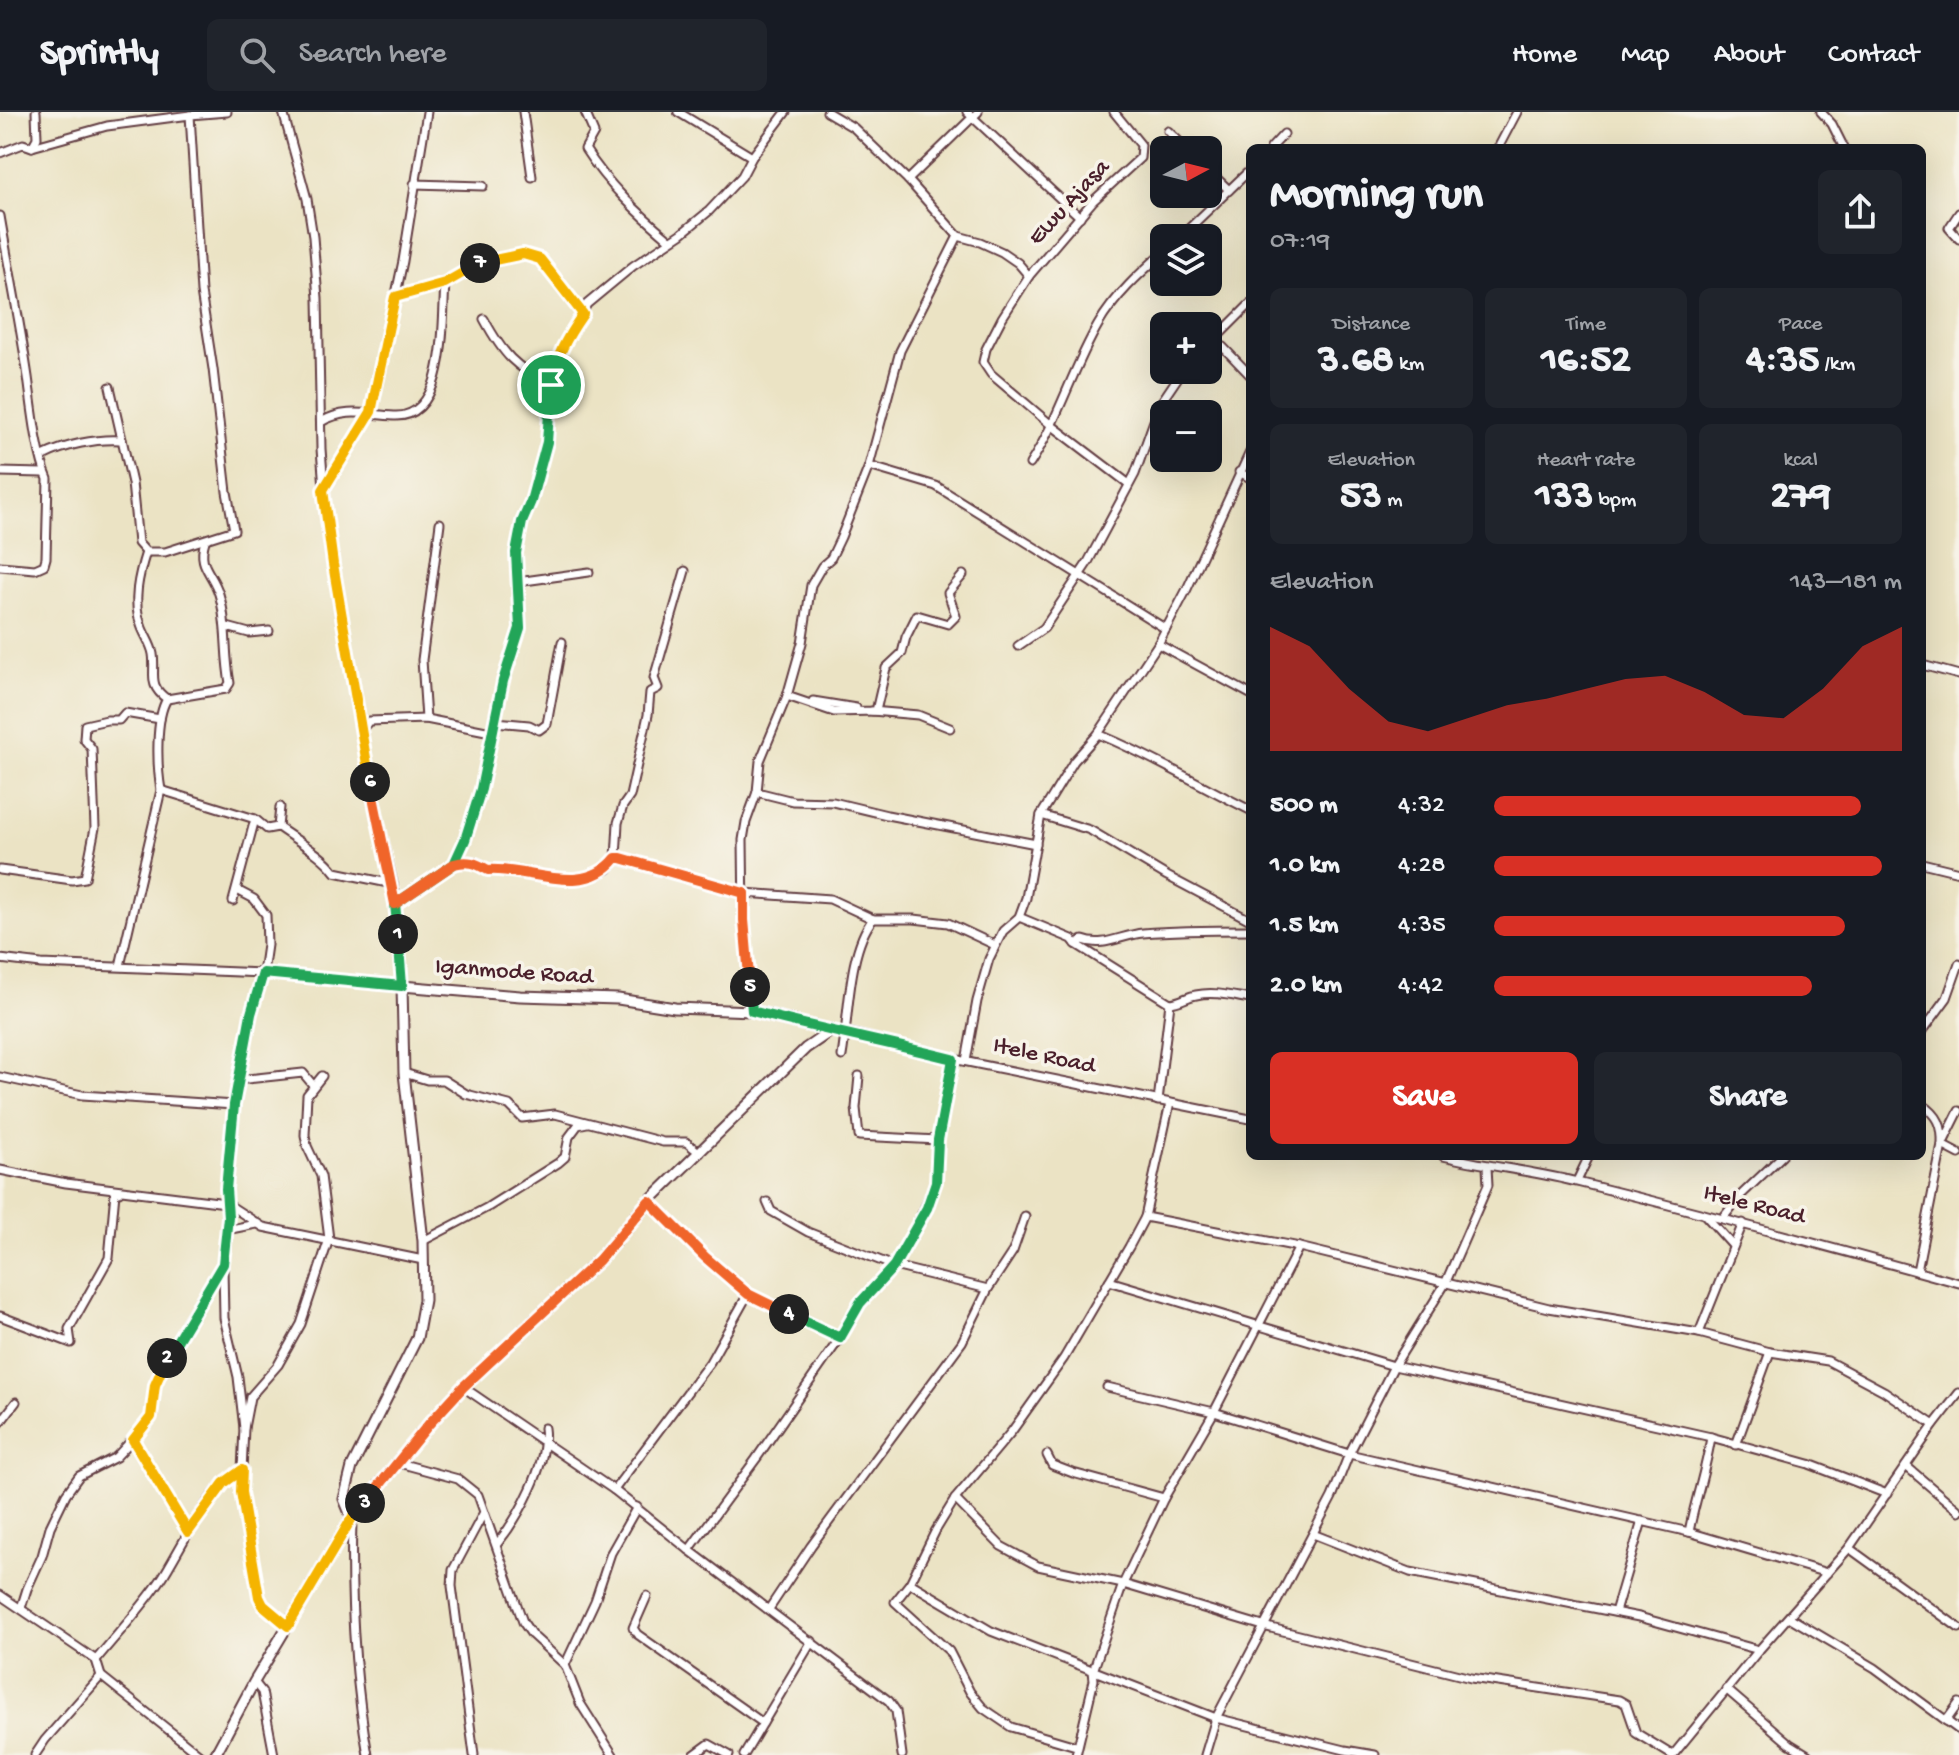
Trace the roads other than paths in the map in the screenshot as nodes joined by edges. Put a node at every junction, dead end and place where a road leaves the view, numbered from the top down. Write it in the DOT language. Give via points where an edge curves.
graph roads {
  1 [pos="36,112"];
  2 [pos="227,112"];
  3 [pos="283,112"];
  4 [pos="427,112"];
  5 [pos="523,112"];
  6 [pos="585,112"];
  7 [pos="678,112"];
  8 [pos="786,112"];
  9 [pos="827,112"];
  10 [pos="1517,112"];
  11 [pos="1821,112"];
  12 [pos="973,114"];
  13 [pos="1120,114"];
  14 [pos="190,115"];
  15 [pos="1168,131"];
  16 [pos="1284,134"];
  17 [pos="1173,136"];
  18 [pos="1275,144"];
  19 [pos="1500,144"];
  20 [pos="1842,144"];
  21 [pos="32,147"];
  22 [pos="0,153"];
  23 [pos="752,157"];
  24 [pos="1246,174"];
  25 [pos="532,177"];
  26 [pos="908,180"];
  27 [pos="1222,183"];
  28 [pos="414,184"];
  29 [pos="483,186"];
  30 [pos="1229,190"];
  31 [pos="1959,213"];
  32 [pos="0,216"];
  33 [pos="1080,217"];
  34 [pos="1194,224"];
  35 [pos="958,236"];
  36 [pos="1959,239"];
  37 [pos="670,240"];
  38 [pos="1150,266"];
  39 [pos="1029,276"];
  40 [pos="445,283"];
  41 [pos="395,297"];
  42 [pos="1246,308"];
  43 [pos="583,314"];
  44 [pos="484,319"];
  45 [pos="1222,332"];
  46 [pos="1222,340"];
  47 [pos="1223,347"];
  48 [pos="1246,371"];
  49 [pos="1174,384"];
  50 [pos="551,385"];
  51 [pos="110,387"];
  52 [pos="373,402"];
  53 [pos="371,412"];
  54 [pos="384,413"];
  55 [pos="321,422"];
  56 [pos="1050,424"];
  57 [pos="122,440"];
  58 [pos="43,456"];
  59 [pos="1246,459"];
  60 [pos="1030,464"];
  61 [pos="869,466"];
  62 [pos="0,472"];
  63 [pos="1239,472"];
  64 [pos="43,473"];
  65 [pos="1246,476"];
  66 [pos="1129,484"];
  67 [pos="323,490"];
  68 [pos="440,523"];
  69 [pos="205,541"];
  70 [pos="146,552"];
  71 [pos="0,566"];
  72 [pos="685,571"];
  73 [pos="589,572"];
  74 [pos="1078,574"];
  75 [pos="963,575"];
  76 [pos="517,582"];
  77 [pos="227,627"];
  78 [pos="1166,629"];
  79 [pos="269,631"];
  80 [pos="562,642"];
  81 [pos="1158,644"];
  82 [pos="1018,646"];
  83 [pos="1926,666"];
  84 [pos="1959,675"];
  85 [pos="1246,692"];
  86 [pos="787,696"];
  87 [pos="167,699"];
  88 [pos="876,711"];
  89 [pos="160,719"];
  90 [pos="426,719"];
  91 [pos="495,722"];
  92 [pos="950,728"];
  93 [pos="362,729"];
  94 [pos="491,732"];
  95 [pos="1098,734"];
  96 [pos="161,790"];
  97 [pos="757,792"];
  98 [pos="280,807"];
  99 [pos="1246,808"];
  100 [pos="1041,815"];
  101 [pos="255,819"];
  102 [pos="278,827"];
  103 [pos="1036,844"];
  104 [pos="459,852"];
  105 [pos="616,858"];
  106 [pos="465,861"];
  107 [pos="454,864"];
  108 [pos="1926,864"];
  109 [pos="0,870"];
  110 [pos="1959,872"];
  111 [pos="393,884"];
  112 [pos="237,890"];
  113 [pos="744,893"];
  114 [pos="233,901"];
  115 [pos="395,904"];
  116 [pos="1019,917"];
  117 [pos="1246,918"];
  118 [pos="873,919"];
  119 [pos="1246,930"];
  120 [pos="1076,944"];
  121 [pos="995,945"];
  122 [pos="0,959"];
  123 [pos="120,966"];
  124 [pos="1958,966"];
  125 [pos="263,973"];
  126 [pos="1959,982"];
  127 [pos="402,986"];
  128 [pos="1246,998"];
  129 [pos="1170,1003"];
  130 [pos="752,1011"];
  131 [pos="1926,1027"];
  132 [pos="811,1028"];
  133 [pos="831,1031"];
  134 [pos="846,1032"];
  135 [pos="806,1048"];
  136 [pos="842,1056"];
  137 [pos="953,1059"];
  138 [pos="966,1061"];
  139 [pos="404,1073"];
  140 [pos="322,1076"];
  141 [pos="859,1076"];
  142 [pos="0,1077"];
  143 [pos="238,1080"];
  144 [pos="313,1085"];
  145 [pos="1158,1101"];
  146 [pos="1170,1103"];
  147 [pos="234,1105"];
  148 [pos="1926,1107"];
  149 [pos="1959,1111"];
  150 [pos="1246,1118"];
  151 [pos="589,1123"];
  152 [pos="938,1140"];
  153 [pos="1942,1145"];
  154 [pos="700,1153"];
  155 [pos="1959,1154"];
  156 [pos="1459,1160"];
  157 [pos="1587,1160"];
  158 [pos="1778,1160"];
  159 [pos="1487,1167"];
  160 [pos="1497,1169"];
  161 [pos="0,1170"];
  162 [pos="1577,1181"];
  163 [pos="1488,1185"];
  164 [pos="122,1191"];
  165 [pos="649,1201"];
  166 [pos="767,1202"];
  167 [pos="226,1203"];
  168 [pos="1705,1215"];
  169 [pos="1025,1216"];
  170 [pos="1145,1217"];
  171 [pos="1723,1218"];
  172 [pos="1743,1223"];
  173 [pos="256,1224"];
  174 [pos="226,1230"];
  175 [pos="329,1239"];
  176 [pos="423,1241"];
  177 [pos="1733,1246"];
  178 [pos="1299,1247"];
  179 [pos="423,1260"];
  180 [pos="223,1264"];
  181 [pos="894,1266"];
  182 [pos="1917,1271"];
  183 [pos="1109,1281"];
  184 [pos="1959,1283"];
  185 [pos="1445,1284"];
  186 [pos="988,1289"];
  187 [pos="748,1294"];
  188 [pos="0,1316"];
  189 [pos="1257,1327"];
  190 [pos="1699,1333"];
  191 [pos="840,1338"];
  192 [pos="1770,1352"];
  193 [pos="1394,1366"];
  194 [pos="463,1387"];
  195 [pos="1107,1387"];
  196 [pos="1959,1393"];
  197 [pos="16,1402"];
  198 [pos="1214,1412"];
  199 [pos="0,1423"];
  200 [pos="1934,1425"];
  201 [pos="244,1428"];
  202 [pos="544,1428"];
  203 [pos="1711,1437"];
  204 [pos="133,1440"];
  205 [pos="546,1443"];
  206 [pos="1736,1445"];
  207 [pos="1349,1454"];
  208 [pos="1047,1455"];
  209 [pos="399,1463"];
  210 [pos="1906,1466"];
  211 [pos="242,1470"];
  212 [pos="614,1490"];
  213 [pos="1887,1494"];
  214 [pos="1164,1498"];
  215 [pos="955,1499"];
  216 [pos="637,1507"];
  217 [pos="1959,1511"];
  218 [pos="483,1514"];
  219 [pos="352,1518"];
  220 [pos="1642,1521"];
  221 [pos="188,1532"];
  222 [pos="1689,1532"];
  223 [pos="1313,1534"];
  224 [pos="497,1544"];
  225 [pos="1849,1548"];
  226 [pos="689,1550"];
  227 [pos="1827,1573"];
  228 [pos="910,1583"];
  229 [pos="1123,1584"];
  230 [pos="0,1595"];
  231 [pos="647,1596"];
  232 [pos="21,1608"];
  233 [pos="769,1609"];
  234 [pos="1615,1612"];
  235 [pos="1789,1617"];
  236 [pos="288,1626"];
  237 [pos="1263,1626"];
  238 [pos="1959,1628"];
  239 [pos="812,1641"];
  240 [pos="1759,1650"];
  241 [pos="96,1660"];
  242 [pos="565,1665"];
  243 [pos="1093,1671"];
  244 [pos="101,1676"];
  245 [pos="254,1682"];
  246 [pos="1726,1689"];
  247 [pos="1959,1703"];
  248 [pos="1216,1718"];
  249 [pos="1946,1721"];
  250 [pos="763,1723"];
  251 [pos="1959,1730"];
  252 [pos="1076,1750"];
  253 [pos="35,1755"];
  254 [pos="200,1755"];
  255 [pos="215,1755"];
  256 [pos="274,1755"];
  257 [pos="368,1755"];
  258 [pos="474,1755"];
  259 [pos="613,1755"];
  260 [pos="694,1755"];
  261 [pos="729,1755"];
  262 [pos="744,1755"];
  263 [pos="902,1755"];
  264 [pos="1205,1755"];
  265 [pos="1375,1755"];
  266 [pos="1673,1755"];
  267 [pos="1808,1755"];
  1 -- 21 [label="street"];
  2 -- 14 [label="street"];
  3 -- 55 [label="street" via="313,237"];
  4 -- 28 [label="street"];
  5 -- 25 [label="street"];
  6 -- 37 [label="street" via="594,133 585,149 601,174"];
  7 -- 23 [label="street"];
  8 -- 23 [label="street"];
  9 -- 26 [label="street" via="854,128"];
  10 -- 19 [label="street"];
  11 -- 20 [label="street"];
  12 -- 26 [label="street"];
  12 -- 33 [label="street"];
  13 -- 33 [label="street, Ewu Ajasa" via="1141,145 1140,158"];
  14 -- 21 [label="street" via="107,126"];
  14 -- 69 [label="street" via="201,292 234,530"];
  15 -- 17 [label="street"];
  16 -- 18 [label="street"];
  21 -- 22 [label="street" via="23,144"];
  23 -- 37 [label="street" via="734,186"];
  24 -- 30 [label="street"];
  26 -- 35 [label="street"];
  27 -- 30 [label="street"];
  28 -- 29 [label="street"];
  28 -- 41 [label="street"];
  30 -- 34 [label="street"];
  31 -- 36 [label="street" via="1949,228"];
  32 -- 58 [label="street"];
  33 -- 39 [label="street, Ewu Ajasa"];
  35 -- 39 [label="street" via="1002,252"];
  35 -- 61 [label="street" via="900,351"];
  37 -- 43 [label="street" via="601,292"];
  38 -- 56 [label="street" via="1099,323"];
  39 -- 56 [label="street, Ewu Ajasa" via="983,362"];
  40 -- 41 [label="street"];
  40 -- 43 [label="street" via="478,264 528,254 540,259"];
  40 -- 54 [label="street" via="431,394 412,414"];
  41 -- 52 [label="street"];
  42 -- 45 [label="street"];
  43 -- 50 [label="street" via="560,350"];
  44 -- 50 [label="street" via="504,354 524,372"];
  46 -- 47 [label="street"];
  47 -- 48 [label="street"];
  49 -- 66 [label="street" via="1160,404"];
  50 -- 76 [label="street" via="547,442 519,534"];
  51 -- 57 [label="street"];
  52 -- 53 [label="street"];
  52 -- 54 [label="street"];
  53 -- 54 [label="street"];
  53 -- 55 [label="street" via="342,413"];
  53 -- 67 [label="street"];
  55 -- 67 [label="street"];
  56 -- 60 [label="street"];
  56 -- 66 [label="street"];
  57 -- 58 [label="street" via="62,448"];
  57 -- 70 [label="street" via="138,543"];
  58 -- 64 [label="street"];
  59 -- 63 [label="street"];
  61 -- 74 [label="street" via="936,486"];
  61 -- 86 [label="street" via="831,558 811,585"];
  62 -- 64 [label="street"];
  63 -- 65 [label="street"];
  63 -- 78 [label="street"];
  64 -- 71 [label="street" via="48,479 44,565"];
  66 -- 74 [label="street"];
  67 -- 93 [label="street"];
  68 -- 90 [label="street" via="422,660"];
  69 -- 70 [label="street"];
  69 -- 77 [label="street" via="201,558 217,589"];
  70 -- 87 [label="street" via="138,582 139,621 153,655 157,692"];
  72 -- 105 [label="street" via="654,678 658,688 650,692 630,796 618,823"];
  73 -- 76 [label="street"];
  74 -- 78 [label="street"];
  74 -- 82 [label="street" via="1044,628"];
  75 -- 88 [label="street" via="948,593 956,616 948,624 917,615 902,653 886,668"];
  76 -- 91 [label="street" via="520,628"];
  77 -- 79 [label="street"];
  77 -- 87 [label="street" via="229,687"];
  78 -- 81 [label="street"];
  80 -- 91 [label="street" via="547,724 539,730"];
  81 -- 85 [label="street"];
  81 -- 95 [label="street"];
  83 -- 84 [label="street"];
  86 -- 88 [label="street" via="834,712"];
  86 -- 97 [label="street" via="760,761"];
  87 -- 89 [label="street"];
  88 -- 92 [label="street" via="918,715"];
  89 -- 96 [label="street"];
  89 -- 109 [label="street" via="125,713 119,720 85,725 84,739 92,749 95,828 85,878"];
  90 -- 93 [label="street" via="369,721"];
  90 -- 94 [label="street"];
  91 -- 94 [label="street"];
  93 -- 111 [label="street"];
  94 -- 104 [label="street" via="481,789"];
  95 -- 99 [label="street" via="1141,751"];
  95 -- 100 [label="street" via="1074,761"];
  96 -- 101 [label="street"];
  96 -- 123 [label="street"];
  97 -- 103 [label="street" via="793,801 833,802"];
  97 -- 113 [label="street" via="743,840"];
  98 -- 102 [label="street"];
  100 -- 103 [label="street"];
  100 -- 117 [label="street" via="1090,830"];
  101 -- 102 [label="street" via="267,829"];
  101 -- 112 [label="street"];
  102 -- 111 [label="street" via="326,859 335,872"];
  103 -- 116 [label="street"];
  104 -- 106 [label="street"];
  104 -- 107 [label="street"];
  105 -- 106 [label="street" via="608,869 571,879 488,870"];
  105 -- 113 [label="street"];
  106 -- 107 [label="street"];
  107 -- 115 [label="street"];
  108 -- 110 [label="street"];
  111 -- 115 [label="street"];
  112 -- 114 [label="street"];
  112 -- 125 [label="street" via="254,899 266,915"];
  113 -- 118 [label="street" via="820,897"];
  113 -- 130 [label="street"];
  115 -- 127 [label="street"];
  116 -- 120 [label="street"];
  116 -- 121 [label="street"];
  118 -- 121 [label="street" via="948,923"];
  118 -- 134 [label="street" via="856,956"];
  119 -- 120 [label="street" via="1146,933"];
  120 -- 129 [label="street"];
  121 -- 138 [label="street"];
  122 -- 123 [label="street, Iganmode Road"];
  123 -- 125 [label="street, Iganmode Road"];
  124 -- 126 [label="street"];
  124 -- 131 [label="street" via="1947,998"];
  125 -- 127 [label="street, Iganmode Road"];
  125 -- 143 [label="street"];
  127 -- 130 [label="street, Iganmode Road"];
  127 -- 139 [label="street"];
  128 -- 129 [label="street" via="1212,993"];
  129 -- 145 [label="street"];
  130 -- 132 [label="street, Iganmode Road"];
  132 -- 133 [label="street, Iganmode Road"];
  132 -- 135 [label="street"];
  133 -- 134 [label="street, Itele Road"];
  133 -- 135 [label="street"];
  134 -- 136 [label="street"];
  134 -- 137 [label="street, Itele Road"];
  135 -- 154 [label="street"];
  137 -- 138 [label="street, Itele Road"];
  137 -- 152 [label="street"];
  138 -- 145 [label="street, Itele Road"];
  139 -- 151 [label="street" via="444,1080 466,1094 509,1105 522,1118 555,1114"];
  139 -- 176 [label="street"];
  140 -- 144 [label="street"];
  141 -- 152 [label="street" via="859,1136"];
  142 -- 147 [label="street" via="82,1095"];
  143 -- 144 [label="street" via="303,1073"];
  143 -- 147 [label="street"];
  144 -- 175 [label="street" via="307,1095 305,1135 321,1176"];
  145 -- 146 [label="street, Itele Road"];
  146 -- 150 [label="street, Itele Road"];
  146 -- 170 [label="street"];
  147 -- 167 [label="street"];
  148 -- 153 [label="street" via="1939,1118"];
  149 -- 153 [label="street"];
  151 -- 154 [label="street" via="663,1142 686,1142"];
  151 -- 176 [label="street" via="578,1125 558,1163"];
  152 -- 181 [label="street" via="936,1182 927,1208"];
  153 -- 155 [label="street"];
  153 -- 182 [label="street"];
  154 -- 165 [label="street"];
  156 -- 159 [label="street, Itele Road"];
  157 -- 162 [label="street"];
  158 -- 171 [label="street"];
  159 -- 160 [label="street, Itele Road"];
  159 -- 163 [label="street"];
  160 -- 162 [label="street, Itele Road"];
  160 -- 163 [label="street"];
  161 -- 164 [label="street"];
  162 -- 168 [label="street, Itele Road"];
  163 -- 185 [label="street"];
  164 -- 167 [label="street"];
  164 -- 188 [label="street" via="115,1192 109,1258 69,1329 71,1343"];
  165 -- 187 [label="street"];
  165 -- 194 [label="street" via="599,1260"];
  166 -- 181 [label="street" via="771,1211 808,1232"];
  167 -- 173 [label="street"];
  167 -- 174 [label="street"];
  168 -- 171 [label="street, Itele Road"];
  168 -- 177 [label="street"];
  169 -- 186 [label="street" via="1013,1251"];
  170 -- 178 [label="street"];
  170 -- 183 [label="street"];
  171 -- 172 [label="street, Itele Road"];
  172 -- 177 [label="street"];
  172 -- 182 [label="street, Itele Road"];
  173 -- 174 [label="street"];
  173 -- 175 [label="street"];
  174 -- 180 [label="street"];
  175 -- 179 [label="street"];
  175 -- 201 [label="street" via="301,1324 278,1365 250,1397"];
  176 -- 179 [label="street"];
  177 -- 190 [label="street"];
  178 -- 185 [label="street"];
  178 -- 189 [label="street"];
  179 -- 219 [label="street" via="421,1326 352,1467 344,1499"];
  180 -- 201 [label="street" via="224,1318"];
  180 -- 204 [label="street" via="171,1351 155,1385 151,1417"];
  181 -- 186 [label="street"];
  181 -- 191 [label="street" via="860,1303"];
  182 -- 184 [label="street, Itele Road"];
  183 -- 189 [label="street"];
  183 -- 215 [label="street" via="1064,1358"];
  185 -- 190 [label="street"];
  185 -- 193 [label="street"];
  186 -- 233 [label="street" via="962,1342"];
  187 -- 191 [label="street"];
  187 -- 212 [label="street" via="710,1362"];
  189 -- 193 [label="street"];
  189 -- 198 [label="street"];
  190 -- 192 [label="street"];
  191 -- 226 [label="street"];
  192 -- 200 [label="street" via="1828,1361"];
  192 -- 206 [label="street"];
  193 -- 203 [label="street"];
  193 -- 207 [label="street"];
  194 -- 205 [label="street"];
  194 -- 209 [label="street"];
  195 -- 198 [label="street"];
  196 -- 200 [label="street"];
  197 -- 199 [label="street"];
  198 -- 207 [label="street"];
  198 -- 214 [label="street"];
  200 -- 210 [label="street"];
  201 -- 211 [label="street"];
  202 -- 205 [label="street"];
  203 -- 206 [label="street"];
  203 -- 222 [label="street"];
  204 -- 221 [label="street"];
  204 -- 232 [label="street" via="107,1463 79,1476 66,1494"];
  205 -- 212 [label="street"];
  205 -- 224 [label="street" via="520,1514"];
  206 -- 213 [label="street" via="1809,1464"];
  207 -- 220 [label="street"];
  207 -- 223 [label="street"];
  208 -- 214 [label="street" via="1052,1465 1073,1473"];
  209 -- 218 [label="street" via="458,1479 478,1495"];
  209 -- 219 [label="street"];
  210 -- 213 [label="street"];
  210 -- 217 [label="street"];
  211 -- 221 [label="street" via="224,1483"];
  211 -- 236 [label="street" via="259,1597"];
  212 -- 216 [label="street"];
  213 -- 225 [label="street"];
  214 -- 229 [label="street"];
  215 -- 228 [label="street"];
  215 -- 229 [label="street" via="1001,1546 1022,1559"];
  216 -- 226 [label="street"];
  216 -- 242 [label="street" via="611,1553"];
  218 -- 224 [label="street"];
  218 -- 258 [label="street" via="453,1570 452,1586"];
  219 -- 236 [label="street"];
  219 -- 257 [label="street" via="350,1603"];
  220 -- 222 [label="street"];
  220 -- 234 [label="street"];
  221 -- 241 [label="street" via="162,1579"];
  222 -- 227 [label="street"];
  223 -- 234 [label="street" via="1410,1572"];
  223 -- 237 [label="street"];
  224 -- 242 [label="street" via="523,1622"];
  225 -- 227 [label="street"];
  225 -- 238 [label="street"];
  226 -- 233 [label="street"];
  227 -- 235 [label="street"];
  228 -- 243 [label="street" via="991,1631"];
  228 -- 252 [label="street" via="895,1602 949,1651 976,1702 1011,1727"];
  229 -- 237 [label="street"];
  229 -- 243 [label="street"];
  230 -- 232 [label="street"];
  231 -- 250 [label="street" via="633,1628 637,1634"];
  232 -- 241 [label="street"];
  233 -- 239 [label="street"];
  234 -- 240 [label="street"];
  235 -- 240 [label="street"];
  235 -- 249 [label="street" via="1875,1668"];
  236 -- 245 [label="street"];
  237 -- 248 [label="street"];
  237 -- 266 [label="street" via="1471,1678 1619,1700 1626,1704 1636,1733"];
  239 -- 250 [label="street"];
  239 -- 263 [label="street" via="889,1701 896,1711"];
  240 -- 246 [label="street"];
  241 -- 244 [label="street"];
  242 -- 259 [label="street" via="580,1703"];
  243 -- 248 [label="street"];
  243 -- 252 [label="street"];
  244 -- 253 [label="street"];
  244 -- 254 [label="street"];
  245 -- 255 [label="street"];
  245 -- 256 [label="street" via="262,1692"];
  246 -- 266 [label="street"];
  246 -- 267 [label="street"];
  247 -- 249 [label="street"];
  248 -- 264 [label="street"];
  248 -- 265 [label="street"];
  249 -- 251 [label="street"];
  250 -- 262 [label="street"];
  260 -- 261 [label="street" via="709,1744"];
}
